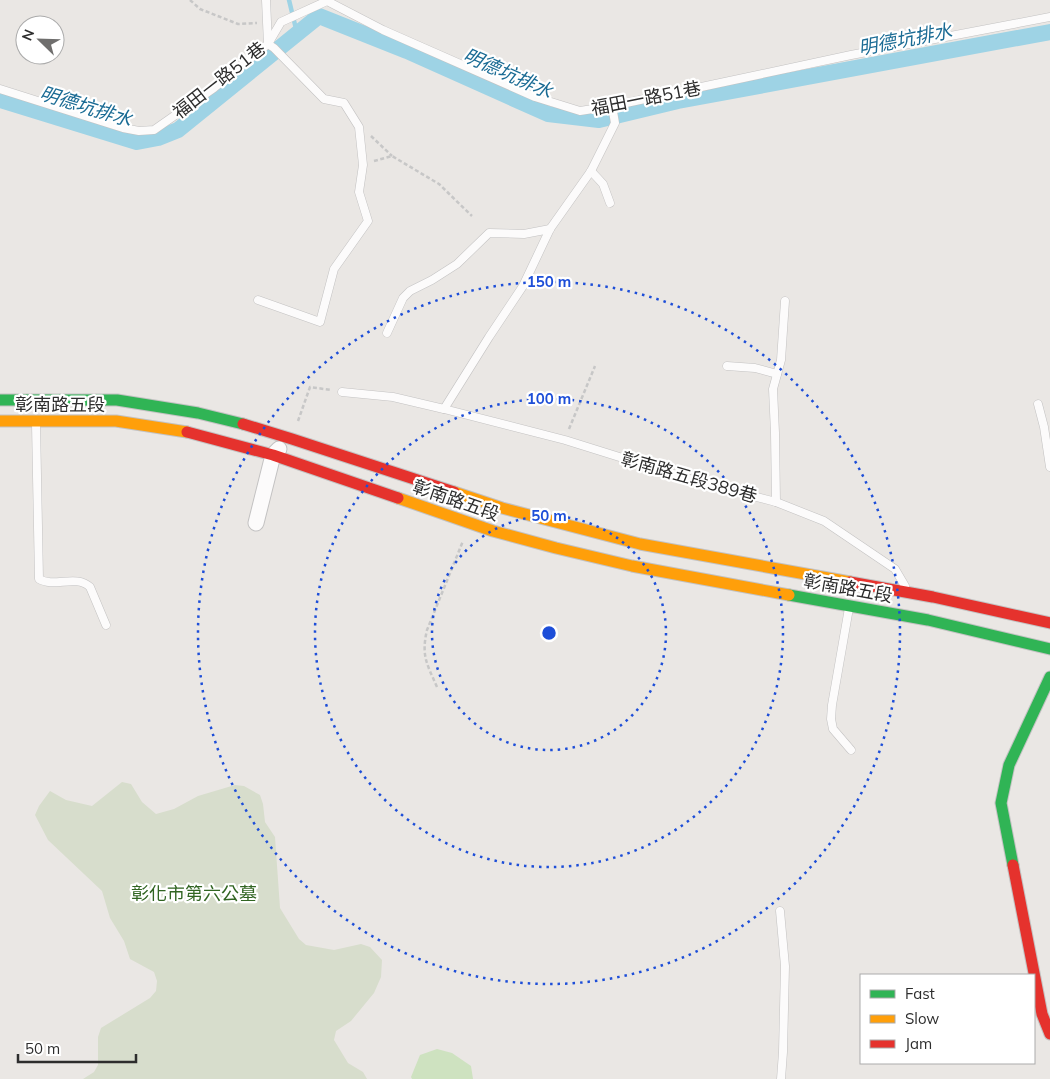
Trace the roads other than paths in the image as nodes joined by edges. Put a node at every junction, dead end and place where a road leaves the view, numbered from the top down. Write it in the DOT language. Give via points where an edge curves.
graph roads {
  1 [pos="266,0"];
  2 [pos="1050,17"];
  3 [pos="271,46"];
  4 [pos="0,90"];
  5 [pos="612,109"];
  6 [pos="591,171"];
  7 [pos="610,203"];
  8 [pos="550,229"];
  9 [pos="258,300"];
  10 [pos="785,301"];
  11 [pos="387,333"];
  12 [pos="727,366"];
  13 [pos="777,374"];
  14 [pos="342,392"];
  15 [pos="0,400"];
  16 [pos="1038,404"];
  17 [pos="444,409"];
  18 [pos="0,421"];
  19 [pos="36,421"];
  20 [pos="292,439"];
  21 [pos="273,455"];
  22 [pos="1050,467"];
  23 [pos="776,502"];
  24 [pos="256,523"];
  25 [pos="909,592"];
  26 [pos="849,606"];
  27 [pos="1050,623"];
  28 [pos="106,625"];
  29 [pos="1050,649"];
  30 [pos="1050,677"];
  31 [pos="851,750"];
  32 [pos="780,911"];
  33 [pos="1034,974"];
  34 [pos="1035,978"];
  35 [pos="1050,1034"];
  36 [pos="781,1079"];
  1 -- 3 [label="lane"];
  2 -- 5 [label="lane, 福田一路51巷" via="851,55"];
  3 -- 4 [label="lane, 福田一路51巷" via="154,130 123,128"];
  3 -- 5 [label="lane, 福田一路51巷" via="281,22 327,1 383,30 535,96 580,111"];
  3 -- 9 [label="lane" via="324,99 344,103 359,127 363,165 359,192 368,220 334,269 320,322"];
  5 -- 6 [label="lane" via="615,123"];
  6 -- 7 [label="lane" via="603,184"];
  6 -- 8 [label="lane"];
  8 -- 11 [label="lane" via="524,234 489,232 457,264 403,298"];
  8 -- 17 [label="lane" via="523,286"];
  10 -- 13 [label="lane"];
  12 -- 13 [label="lane"];
  13 -- 23 [label="lane" via="772,389"];
  14 -- 17 [label="lane, 彰南路五段389巷" via="393,397"];
  15 -- 20 [label="main road, 彰南路五段" via="117,400 198,413"];
  16 -- 22 [label="lane"];
  17 -- 23 [label="lane, 彰南路五段389巷" via="565,440 709,485"];
  18 -- 19 [label="main road, 彰南路五段"];
  19 -- 21 [label="main road, 彰南路五段" via="116,421 194,433"];
  19 -- 28 [label="lane" via="39,579 54,583 86,582"];
  20 -- 21 [label="street"];
  20 -- 25 [label="main road, 彰南路五段" via="502,508 640,544"];
  21 -- 24 [label="street"];
  21 -- 26 [label="main road, 彰南路五段" via="502,534 632,566"];
  23 -- 25 [label="lane, 彰南路五段389巷" via="824,521 880,558 895,569"];
  25 -- 27 [label="main road, 彰南路五段"];
  26 -- 29 [label="main road, 彰南路五段" via="928,620"];
  26 -- 31 [label="lane" via="831,719 834,729"];
  30 -- 33 [label="main road" via="1009,764 1001,803"];
  32 -- 36 [label="lane" via="784,966"];
  34 -- 35 [label="main road" via="1042,1014"];
}
